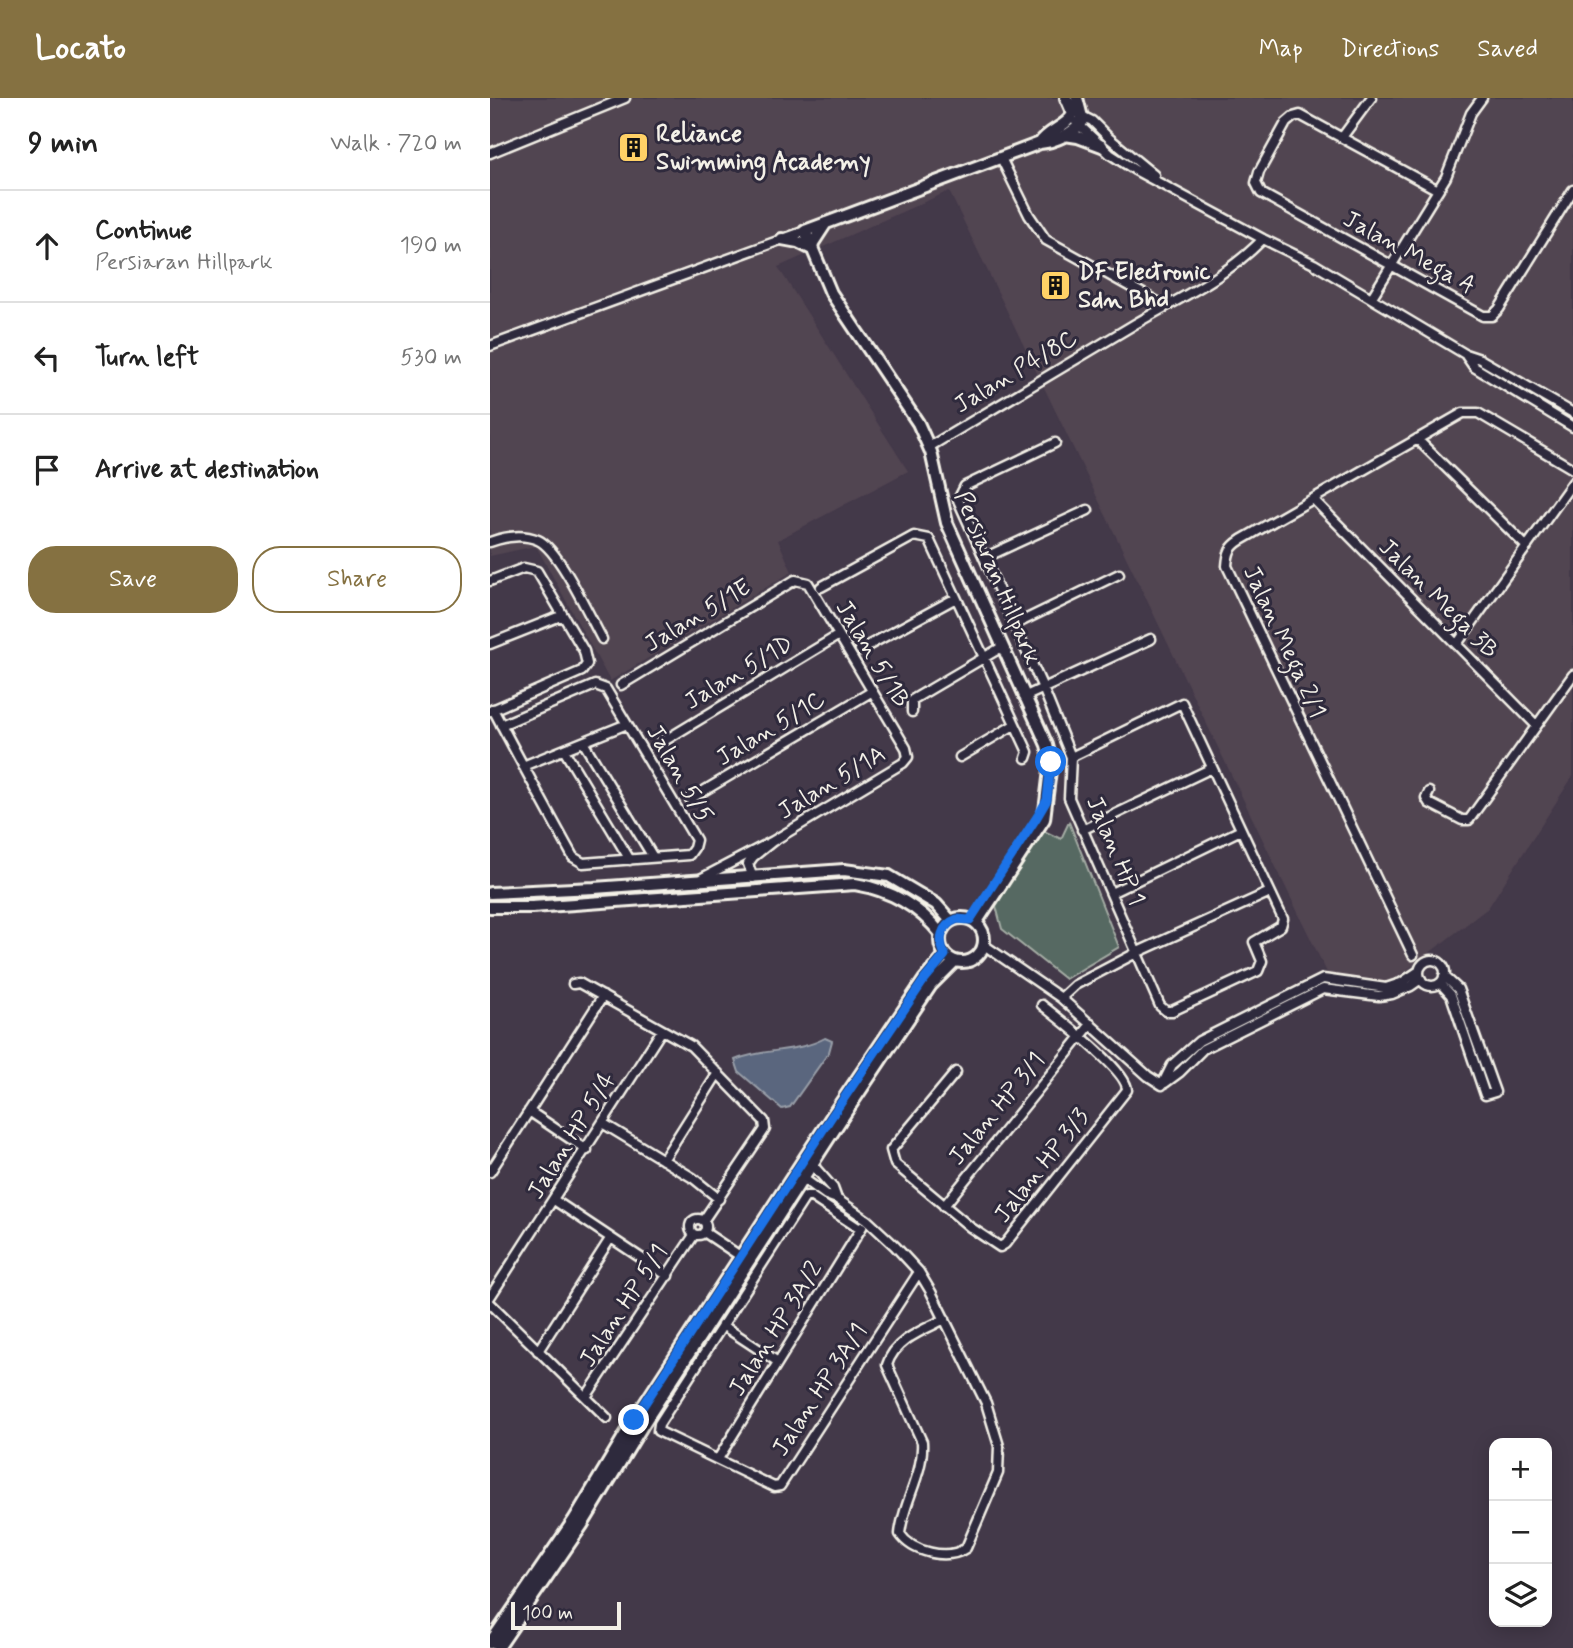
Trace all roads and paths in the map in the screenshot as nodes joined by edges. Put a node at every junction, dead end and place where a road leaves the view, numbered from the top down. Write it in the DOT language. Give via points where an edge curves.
graph roads {
  1 [pos="625,98"];
  2 [pos="1066,98"];
  3 [pos="1077,98"];
  4 [pos="1371,98"];
  5 [pos="1482,98"];
  6 [pos="1077,118"];
  7 [pos="1064,135"];
  8 [pos="1343,136"];
  9 [pos="1040,143"];
  10 [pos="1102,146"];
  11 [pos="490,153"];
  12 [pos="1000,158"];
  13 [pos="1167,186"];
  14 [pos="1438,190"];
  15 [pos="1573,190"];
  16 [pos="826,223"];
  17 [pos="805,231"];
  18 [pos="782,239"];
  19 [pos="1263,239"];
  20 [pos="812,249"];
  21 [pos="1392,265"];
  22 [pos="1372,297"];
  23 [pos="1166,306"];
  24 [pos="490,346"];
  25 [pos="1465,354"];
  26 [pos="1572,410"];
  27 [pos="1573,427"];
  28 [pos="1418,439"];
  29 [pos="1055,443"];
  30 [pos="929,447"];
  31 [pos="1573,469"];
  32 [pos="1573,482"];
  33 [pos="1313,499"];
  34 [pos="1088,510"];
  35 [pos="490,542"];
  36 [pos="1527,547"];
  37 [pos="985,558"];
  38 [pos="1119,574"];
  39 [pos="795,580"];
  40 [pos="490,582"];
  41 [pos="821,587"];
  42 [pos="956,598"];
  43 [pos="563,615"];
  44 [pos="1014,625"];
  45 [pos="839,635"];
  46 [pos="602,639"];
  47 [pos="1151,639"];
  48 [pos="490,644"];
  49 [pos="1457,644"];
  50 [pos="1002,647"];
  51 [pos="860,650"];
  52 [pos="984,659"];
  53 [pos="1573,675"];
  54 [pos="621,685"];
  55 [pos="1043,688"];
  56 [pos="872,692"];
  57 [pos="1024,697"];
  58 [pos="492,710"];
  59 [pos="912,712"];
  60 [pos="627,724"];
  61 [pos="501,725"];
  62 [pos="1014,725"];
  63 [pos="1536,725"];
  64 [pos="583,742"];
  65 [pos="659,744"];
  66 [pos="564,750"];
  67 [pos="908,757"];
  68 [pos="960,757"];
  69 [pos="1071,757"];
  70 [pos="1026,758"];
  71 [pos="523,766"];
  72 [pos="1212,768"];
  73 [pos="1429,792"];
  74 [pos="690,799"];
  75 [pos="1082,830"];
  76 [pos="1241,830"];
  77 [pos="774,841"];
  78 [pos="653,857"];
  79 [pos="630,860"];
  80 [pos="753,878"];
  81 [pos="738,879"];
  82 [pos="693,882"];
  83 [pos="675,883"];
  84 [pos="527,892"];
  85 [pos="1270,892"];
  86 [pos="490,893"];
  87 [pos="1111,893"];
  88 [pos="692,895"];
  89 [pos="490,907"];
  90 [pos="532,907"];
  91 [pos="951,921"];
  92 [pos="973,921"];
  93 [pos="941,934"];
  94 [pos="984,945"];
  95 [pos="1138,952"];
  96 [pos="1413,955"];
  97 [pos="950,958"];
  98 [pos="1420,975"];
  99 [pos="1442,980"];
  100 [pos="573,984"];
  101 [pos="603,996"];
  102 [pos="1061,998"];
  103 [pos="1042,1005"];
  104 [pos="1258,1011"];
  105 [pos="1269,1016"];
  106 [pos="1091,1024"];
  107 [pos="662,1030"];
  108 [pos="1081,1037"];
  109 [pos="956,1072"];
  110 [pos="718,1073"];
  111 [pos="1162,1085"];
  112 [pos="529,1111"];
  113 [pos="604,1124"];
  114 [pos="587,1150"];
  115 [pos="663,1160"];
  116 [pos="808,1161"];
  117 [pos="490,1172"];
  118 [pos="799,1175"];
  119 [pos="719,1199"];
  120 [pos="837,1199"];
  121 [pos="554,1200"];
  122 [pos="944,1206"];
  123 [pos="867,1220"];
  124 [pos="703,1221"];
  125 [pos="860,1229"];
  126 [pos="704,1232"];
  127 [pos="694,1235"];
  128 [pos="610,1239"];
  129 [pos="744,1259"];
  130 [pos="919,1272"];
  131 [pos="668,1276"];
  132 [pos="490,1297"];
  133 [pos="490,1303"];
  134 [pos="945,1319"];
  135 [pos="722,1325"];
  136 [pos="538,1351"];
  137 [pos="778,1362"];
  138 [pos="586,1398"];
  139 [pos="607,1418"];
  140 [pos="718,1459"];
  141 [pos="490,1643"];
  142 [pos="498,1648"];
  1 -- 11 [label="street"];
  2 -- 6 [label="street"];
  3 -- 6 [label="street"];
  4 -- 8 [label="street"];
  5 -- 14 [label="street"];
  6 -- 7 [label="street"];
  6 -- 9 [label="street" via="1047,134"];
  6 -- 10 [label="street"];
  6 -- 13 [label="street"];
  7 -- 9 [label="street"];
  7 -- 10 [label="street"];
  8 -- 14 [label="street"];
  8 -- 21 [label="street, Jalan Mega A" via="1300,115 1293,117 1256,183 1261,193"];
  9 -- 12 [label="street"];
  10 -- 13 [label="street"];
  12 -- 16 [label="street"];
  12 -- 23 [label="street" via="1046,240"];
  13 -- 19 [label="street"];
  14 -- 21 [label="street"];
  15 -- 21 [label="street, Jalan Mega A" via="1492,316 1483,316"];
  16 -- 17 [label="street"];
  16 -- 20 [label="street"];
  17 -- 18 [label="street"];
  17 -- 20 [label="street, Persiaran Hillpark"];
  18 -- 20 [label="street"];
  18 -- 24 [label="street"];
  19 -- 22 [label="street"];
  19 -- 23 [label="street, Jalan P4/8C" via="1242,261"];
  20 -- 30 [label="street, Persiaran Hillpark" via="831,293 918,423"];
  21 -- 22 [label="street"];
  22 -- 25 [label="street"];
  23 -- 30 [label="street, Jalan P4/8C"];
  25 -- 26 [label="street"];
  25 -- 27 [label="street" via="1474,367"];
  28 -- 31 [label="street, Jalan Mega 2/1" via="1463,413 1478,413"];
  28 -- 33 [label="street, Jalan Mega 2/1"];
  28 -- 36 [label="street"];
  29 -- 37 [label="street, Jalan HP 1" via="965,486 958,500"];
  30 -- 50 [label="street, Persiaran Hillpark" via="947,523"];
  32 -- 36 [label="street"];
  33 -- 49 [label="street, Jalan Mega 3B"];
  33 -- 96 [label="street, Jalan Mega 2/1" via="1231,546 1227,566"];
  34 -- 37 [label="street"];
  35 -- 46 [label="street" via="506,536 540,541 552,552"];
  36 -- 49 [label="street"];
  37 -- 44 [label="street, Jalan HP 1"];
  38 -- 44 [label="street"];
  39 -- 45 [label="street, Jalan 5/1B" via="808,583"];
  39 -- 54 [label="street, Jalan 5/1E"];
  40 -- 43 [label="street" via="524,568 537,571"];
  41 -- 42 [label="street" via="914,536 929,540"];
  42 -- 51 [label="street"];
  42 -- 52 [label="street"];
  43 -- 48 [label="street"];
  43 -- 58 [label="street" via="584,650 587,664 582,671"];
  44 -- 55 [label="street, Jalan HP 1"];
  45 -- 56 [label="street, Jalan 5/1B"];
  45 -- 65 [label="street, Jalan 5/1D"];
  47 -- 55 [label="street"];
  49 -- 63 [label="street, Jalan Mega 3B"];
  50 -- 52 [label="street"];
  50 -- 57 [label="street, Persiaran Hillpark"];
  52 -- 59 [label="street" via="912,700"];
  52 -- 62 [label="street"];
  53 -- 63 [label="street"];
  55 -- 57 [label="street"];
  55 -- 69 [label="street, Jalan HP 1"];
  56 -- 67 [label="street, Jalan 5/1B"];
  56 -- 74 [label="street, Jalan 5/1C"];
  57 -- 92 [label="street, Persiaran Hillpark" via="1049,753 1047,800"];
  58 -- 61 [label="street, Jalan 5/5"];
  60 -- 61 [label="street, Jalan 5/5" via="606,689 595,685"];
  60 -- 64 [label="street"];
  60 -- 78 [label="street, Jalan 5/5" via="696,840 689,855"];
  61 -- 71 [label="street, Jalan 5/5"];
  62 -- 68 [label="street"];
  62 -- 70 [label="street" via="1028,752"];
  63 -- 73 [label="street" via="1469,820 1429,803"];
  64 -- 66 [label="street"];
  64 -- 78 [label="street"];
  66 -- 71 [label="street"];
  66 -- 79 [label="street"];
  67 -- 77 [label="street, Jalan 5/1A"];
  69 -- 72 [label="street" via="1182,703"];
  69 -- 75 [label="street, Jalan HP 1" via="1069,798"];
  71 -- 79 [label="street, Jalan 5/5" via="573,857 583,863"];
  72 -- 75 [label="street"];
  72 -- 76 [label="street"];
  75 -- 87 [label="street, Jalan HP 1"];
  76 -- 85 [label="street"];
  76 -- 87 [label="street"];
  77 -- 80 [label="street" via="748,864"];
  77 -- 82 [label="street"];
  78 -- 79 [label="street, Jalan 5/5"];
  80 -- 81 [label="street"];
  80 -- 91 [label="street" via="845,870 889,876 936,904"];
  81 -- 82 [label="street"];
  81 -- 88 [label="street" via="700,887"];
  82 -- 83 [label="street"];
  83 -- 84 [label="street"];
  83 -- 88 [label="street"];
  84 -- 86 [label="street"];
  84 -- 90 [label="street"];
  85 -- 95 [label="street"];
  85 -- 95 [label="street, Jalan HP 1" via="1283,919 1281,926 1254,942 1262,961 1258,971 1172,1011 1160,1006"];
  87 -- 95 [label="street, Jalan HP 1"];
  88 -- 90 [label="street"];
  88 -- 93 [label="street" via="834,884 873,887 925,914"];
  89 -- 90 [label="street"];
  91 -- 92 [label="street"];
  91 -- 93 [label="street"];
  92 -- 94 [label="street" via="983,933"];
  93 -- 97 [label="street" via="941,947"];
  94 -- 97 [label="street" via="969,961"];
  94 -- 102 [label="street"];
  95 -- 102 [label="street" via="1075,985"];
  97 -- 116 [label="street"];
  98 -- 99 [label="street" via="1432,986"];
  98 -- 99 [label="street" via="1423,963 1435,960 1442,964"];
  98 -- 104 [label="street" via="1386,988 1323,979"];
  98 -- 105 [label="street" via="1411,986 1379,996 1323,989"];
  99 -- 99 [label="street" via="1458,989 1492,1094 1485,1095"];
  100 -- 101 [label="street"];
  101 -- 107 [label="street"];
  101 -- 112 [label="street"];
  102 -- 106 [label="street"];
  103 -- 108 [label="street"];
  104 -- 105 [label="street" via="1265,1010"];
  104 -- 111 [label="street" via="1199,1041 1172,1065"];
  105 -- 111 [label="street" via="1203,1049"];
  106 -- 108 [label="street, Jalan HP 3/1"];
  106 -- 111 [label="street"];
  107 -- 110 [label="street" via="691,1046"];
  107 -- 113 [label="street, Jalan HP 5/4"];
  108 -- 122 [label="street, Jalan HP 3/1"];
  108 -- 122 [label="street, Jalan HP 3/3" via="1125,1078 1127,1090 1004,1244 994,1245"];
  109 -- 122 [label="street" via="891,1150 895,1164"];
  110 -- 115 [label="street"];
  110 -- 119 [label="street" via="764,1121 765,1129"];
  112 -- 114 [label="street"];
  112 -- 117 [label="street"];
  113 -- 114 [label="street, Jalan HP 5/4"];
  113 -- 115 [label="street"];
  114 -- 121 [label="street, Jalan HP 5/4"];
  115 -- 119 [label="street"];
  116 -- 118 [label="street"];
  116 -- 120 [label="street"];
  118 -- 120 [label="street"];
  118 -- 129 [label="street"];
  119 -- 124 [label="street"];
  120 -- 123 [label="street"];
  121 -- 128 [label="street"];
  121 -- 132 [label="street, Jalan HP 5/4"];
  123 -- 125 [label="street, Jalan HP 3A/2"];
  123 -- 130 [label="street"];
  124 -- 126 [label="street"];
  124 -- 127 [label="street" via="690,1223"];
  125 -- 135 [label="street" via="806,1196"];
  125 -- 137 [label="street, Jalan HP 3A/2"];
  126 -- 127 [label="street"];
  126 -- 129 [label="street"];
  127 -- 131 [label="street, Jalan HP 5/1"];
  128 -- 131 [label="street"];
  128 -- 136 [label="street"];
  129 -- 141 [label="street"];
  129 -- 142 [label="street" via="582,1525"];
  130 -- 134 [label="street"];
  130 -- 140 [label="street, Jalan HP 3A/1" via="780,1486 775,1488"];
  131 -- 138 [label="street, Jalan HP 5/1"];
  133 -- 136 [label="street"];
  134 -- 134 [label="street" via="986,1403 999,1446 998,1473 966,1549 950,1556 905,1542 900,1534 923,1456 922,1442 887,1365 890,1354 905,1339"];
  135 -- 137 [label="street"];
  135 -- 140 [label="street, Jalan HP 3A/1" via="658,1431"];
  136 -- 138 [label="street"];
  137 -- 140 [label="street, Jalan HP 3A/2"];
  138 -- 139 [label="street"];
}
